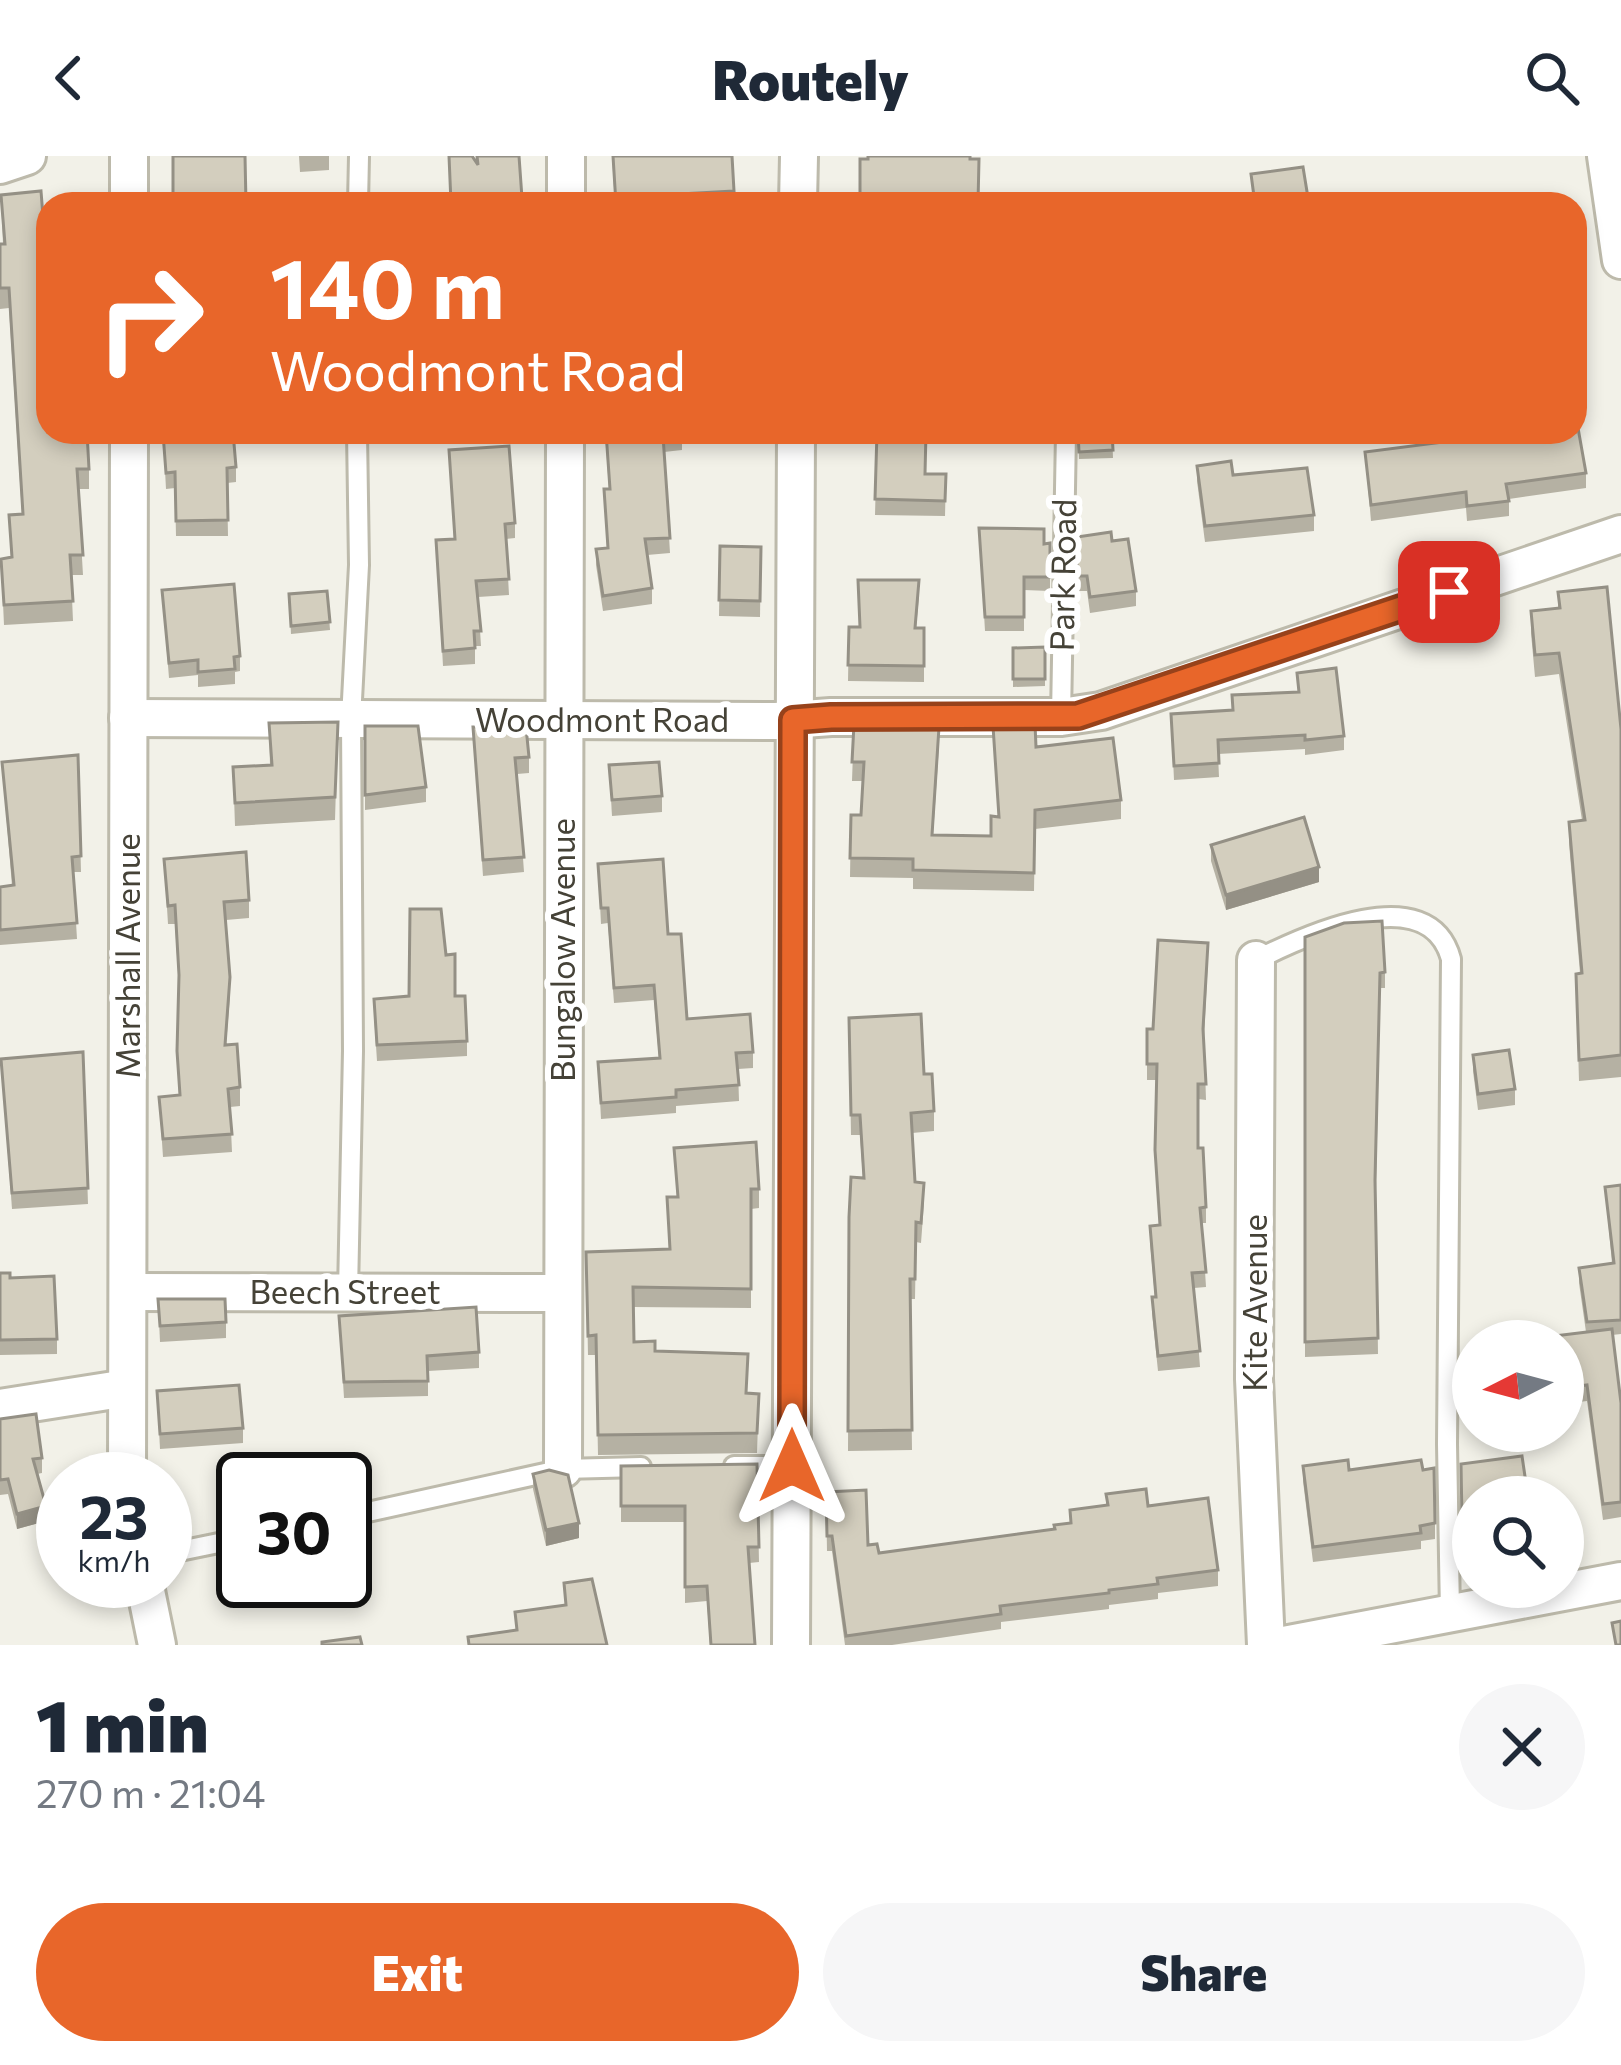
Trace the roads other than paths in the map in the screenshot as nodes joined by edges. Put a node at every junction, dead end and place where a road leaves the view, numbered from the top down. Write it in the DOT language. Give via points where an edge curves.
graph roads {
  1 [pos="27,156"];
  2 [pos="129,156"];
  3 [pos="359,156"];
  4 [pos="566,156"];
  5 [pos="799,156"];
  6 [pos="1606,156"];
  7 [pos="0,165"];
  8 [pos="129,192"];
  9 [pos="358,192"];
  10 [pos="566,192"];
  11 [pos="798,192"];
  12 [pos="1621,260"];
  13 [pos="128,444"];
  14 [pos="357,444"];
  15 [pos="565,444"];
  16 [pos="796,444"];
  17 [pos="1066,444"];
  18 [pos="1621,534"];
  19 [pos="1061,717"];
  20 [pos="128,718"];
  21 [pos="351,719"];
  22 [pos="793,720"];
  23 [pos="563,721"];
  24 [pos="1256,960"];
  25 [pos="128,1292"];
  26 [pos="347,1292"];
  27 [pos="562,1293"];
  28 [pos="127,1388"];
  29 [pos="0,1408"];
  30 [pos="127,1452"];
  31 [pos="720,1466"];
  32 [pos="792,1466"];
  33 [pos="653,1467"];
  34 [pos="563,1468"];
  35 [pos="372,1511"];
  36 [pos="1621,1581"];
  37 [pos="149,1608"];
  38 [pos="1450,1613"];
  39 [pos="157,1645"];
  40 [pos="791,1645"];
  41 [pos="1266,1645"];
  42 [pos="1284,1645"];
  1 -- 7 [label="street"];
  2 -- 8 [label="street"];
  3 -- 9 [label="lane"];
  4 -- 10 [label="street"];
  5 -- 11 [label="street"];
  6 -- 12 [label="street"];
  13 -- 20 [label="street, Marshall Avenue"];
  14 -- 21 [label="lane"];
  15 -- 23 [label="street, Bungalow Avenue"];
  16 -- 22 [label="street"];
  17 -- 19 [label="lane, Park Road"];
  18 -- 19 [label="street, Woodmont Road" via="1101,711"];
  19 -- 22 [label="street, Woodmont Road"];
  20 -- 21 [label="street, Woodmont Road"];
  20 -- 25 [label="street, Marshall Avenue"];
  21 -- 23 [label="street, Woodmont Road"];
  21 -- 26 [label="lane"];
  22 -- 23 [label="street, Woodmont Road"];
  22 -- 32 [label="street"];
  23 -- 27 [label="street, Bungalow Avenue"];
  24 -- 38 [label="lane" via="1357,920 1421,922 1446,942 1453,1096"];
  24 -- 41 [label="street, Kite Avenue" via="1254,1379"];
  25 -- 26 [label="street, Beech Street"];
  25 -- 28 [label="street, Marshall Avenue"];
  26 -- 27 [label="street, Beech Street"];
  27 -- 34 [label="street, Bungalow Avenue"];
  28 -- 29 [label="street"];
  28 -- 30 [label="street, Marshall Avenue"];
  31 -- 32 [label="lane"];
  32 -- 40 [label="street"];
  33 -- 34 [label="lane"];
  34 -- 35 [label="lane"];
  36 -- 38 [label="street"];
  37 -- 39 [label="street"];
  38 -- 42 [label="street"];
}
